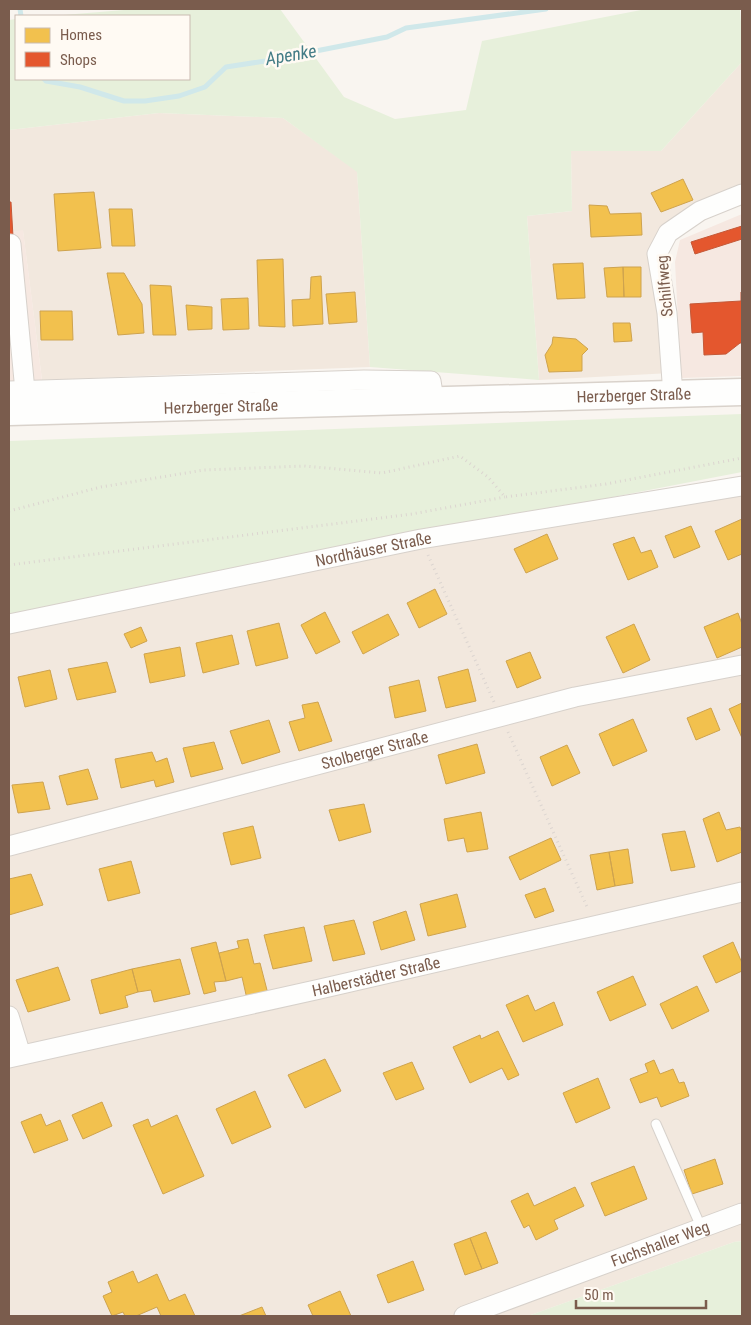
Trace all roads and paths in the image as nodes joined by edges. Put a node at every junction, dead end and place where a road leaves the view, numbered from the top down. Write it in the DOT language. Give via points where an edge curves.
graph roads {
  1 [pos="742,194"];
  2 [pos="9,244"];
  3 [pos="17,391"];
  4 [pos="742,392"];
  5 [pos="673,394"];
  6 [pos="434,400"];
  7 [pos="9,412"];
  8 [pos="742,458"];
  9 [pos="742,486"];
  10 [pos="505,498"];
  11 [pos="9,511"];
  12 [pos="9,565"];
  13 [pos="9,624"];
  14 [pos="742,665"];
  15 [pos="9,846"];
  16 [pos="742,892"];
  17 [pos="9,1016"];
  18 [pos="15,1056"];
  19 [pos="656,1124"];
  20 [pos="742,1213"];
  21 [pos="701,1227"];
  22 [pos="464,1316"];
  1 -- 5 [label="street, Schilfweg" via="700,211 668,234 657,254 667,313"];
  2 -- 3 [label="street, Herzberger Straße"];
  3 -- 6 [label="street, Herzberger Straße" via="364,380 431,381"];
  4 -- 5 [label="street, Herzberger Straße"];
  5 -- 6 [label="street, Herzberger Straße"];
  6 -- 7 [label="street, Herzberger Straße"];
  8 -- 10 [label="path" via="606,484"];
  9 -- 13 [label="street, Nordhäuser Straße" via="421,538"];
  10 -- 11 [label="path" via="488,477 460,456 382,473 304,466 204,470 101,487"];
  10 -- 12 [label="path" via="412,514"];
  14 -- 15 [label="street, Stolberger Straße" via="574,697"];
  16 -- 18 [label="street, Halberstädter Straße"];
  17 -- 18 [label="street"];
  19 -- 21 [label="lane"];
  20 -- 21 [label="street, Fuchshaller Weg"];
  21 -- 22 [label="street, Fuchshaller Weg"];
}
